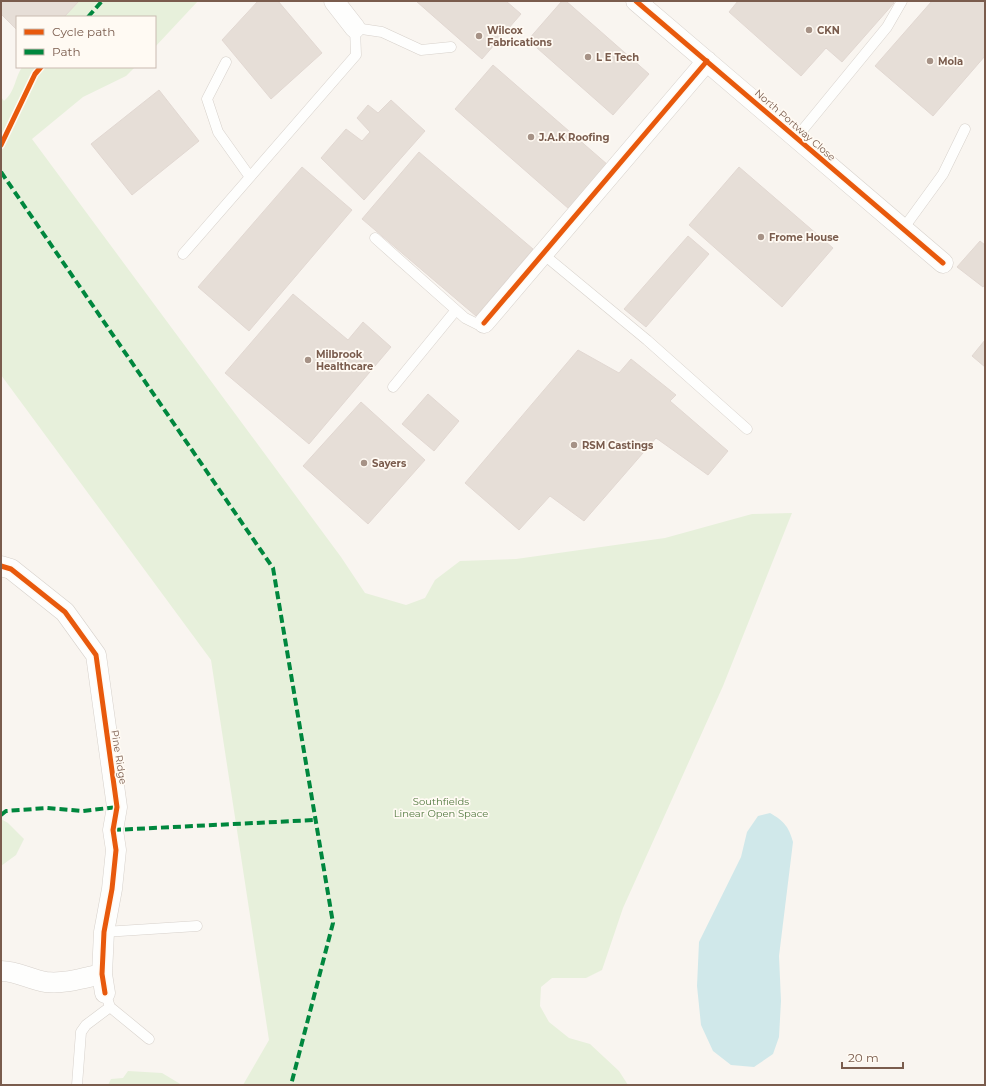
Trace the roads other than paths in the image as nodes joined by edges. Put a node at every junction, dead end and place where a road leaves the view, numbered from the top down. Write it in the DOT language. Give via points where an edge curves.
graph roads {
  1 [pos="334,1"];
  2 [pos="636,1"];
  3 [pos="902,1"];
  4 [pos="355,28"];
  5 [pos="451,46"];
  6 [pos="707,61"];
  7 [pos="226,62"];
  8 [pos="965,129"];
  9 [pos="796,138"];
  10 [pos="250,177"];
  11 [pos="903,229"];
  12 [pos="375,238"];
  13 [pos="183,254"];
  14 [pos="543,254"];
  15 [pos="942,263"];
  16 [pos="456,310"];
  17 [pos="484,323"];
  18 [pos="393,387"];
  19 [pos="747,429"];
  20 [pos="1,566"];
  21 [pos="197,926"];
  22 [pos="104,932"];
  23 [pos="1,971"];
  24 [pos="106,991"];
  25 [pos="149,1039"];
  26 [pos="77,1085"];
  1 -- 4 [label="street"];
  2 -- 6 [label="street, North Portway Close"];
  3 -- 9 [label="lane" via="887,27"];
  4 -- 5 [label="lane" via="382,32 420,50"];
  4 -- 10 [label="lane" via="356,55"];
  6 -- 9 [label="street, North Portway Close"];
  6 -- 14 [label="street"];
  7 -- 10 [label="lane" via="208,99 218,132"];
  8 -- 11 [label="lane" via="943,174"];
  9 -- 11 [label="street, North Portway Close"];
  10 -- 13 [label="lane"];
  11 -- 15 [label="street, North Portway Close"];
  12 -- 16 [label="lane"];
  14 -- 17 [label="street"];
  14 -- 19 [label="lane" via="647,340"];
  16 -- 17 [label="lane" via="470,322"];
  16 -- 18 [label="lane"];
  20 -- 22 [label="street, Pine Ridge" via="11,569 65,612 96,655 117,807 113,830 116,850 112,889"];
  21 -- 22 [label="lane"];
  22 -- 24 [label="street, Pine Ridge"];
  23 -- 24 [label="street" via="9,971 29,979 66,982"];
  24 -- 25 [label="lane"];
  24 -- 26 [label="lane" via="81,1032"];
}
